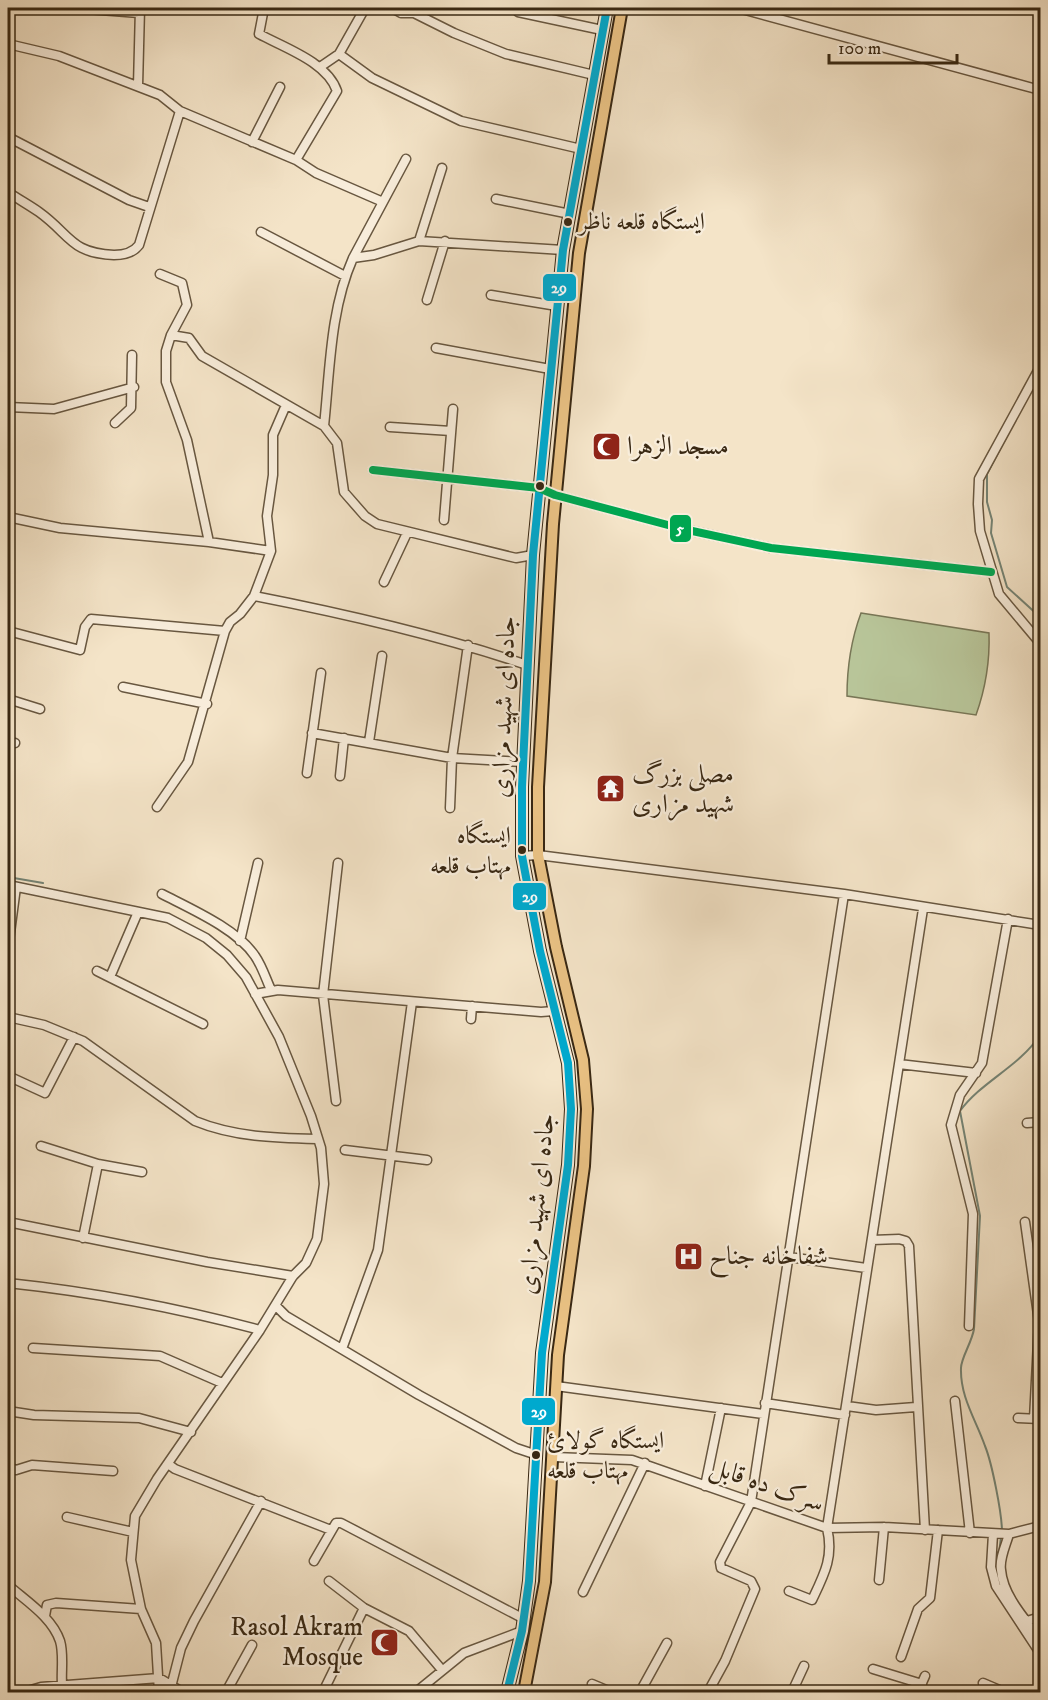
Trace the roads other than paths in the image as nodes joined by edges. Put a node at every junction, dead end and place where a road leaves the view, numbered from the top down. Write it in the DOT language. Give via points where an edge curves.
graph roads {
  1 [pos="74,8"];
  2 [pos="264,8"];
  3 [pos="365,8"];
  4 [pos="392,8"];
  5 [pos="607,8"];
  6 [pos="622,8"];
  7 [pos="738,8"];
  8 [pos="93,9"];
  9 [pos="140,10"];
  10 [pos="518,12"];
  11 [pos="602,30"];
  12 [pos="8,44"];
  13 [pos="339,54"];
  14 [pos="320,68"];
  15 [pos="594,75"];
  16 [pos="138,86"];
  17 [pos="280,87"];
  18 [pos="1041,90"];
  19 [pos="180,111"];
  20 [pos="8,137"];
  21 [pos="252,142"];
  22 [pos="581,149"];
  23 [pos="406,159"];
  24 [pos="297,160"];
  25 [pos="441,168"];
  26 [pos="8,192"];
  27 [pos="496,199"];
  28 [pos="383,202"];
  29 [pos="149,207"];
  30 [pos="570,214"];
  31 [pos="261,232"];
  32 [pos="419,241"];
  33 [pos="445,242"];
  34 [pos="563,250"];
  35 [pos="353,258"];
  36 [pos="160,274"];
  37 [pos="345,276"];
  38 [pos="491,295"];
  39 [pos="427,300"];
  40 [pos="557,306"];
  41 [pos="171,334"];
  42 [pos="436,348"];
  43 [pos="132,355"];
  44 [pos="1041,367"];
  45 [pos="550,369"];
  46 [pos="134,387"];
  47 [pos="286,405"];
  48 [pos="8,408"];
  49 [pos="453,409"];
  50 [pos="115,423"];
  51 [pos="324,426"];
  52 [pos="390,427"];
  53 [pos="451,431"];
  54 [pos="373,471"];
  55 [pos="447,477"];
  56 [pos="539,488"];
  57 [pos="555,495"];
  58 [pos="8,517"];
  59 [pos="444,520"];
  60 [pos="407,533"];
  61 [pos="209,542"];
  62 [pos="272,551"];
  63 [pos="533,555"];
  64 [pos="991,572"];
  65 [pos="384,582"];
  66 [pos="254,596"];
  67 [pos="8,631"];
  68 [pos="225,631"];
  69 [pos="1041,644"];
  70 [pos="468,645"];
  71 [pos="382,656"];
  72 [pos="527,665"];
  73 [pos="321,673"];
  74 [pos="123,687"];
  75 [pos="8,699"];
  76 [pos="207,704"];
  77 [pos="40,709"];
  78 [pos="312,734"];
  79 [pos="344,738"];
  80 [pos="369,742"];
  81 [pos="452,758"];
  82 [pos="523,762"];
  83 [pos="307,773"];
  84 [pos="340,776"];
  85 [pos="158,807"];
  86 [pos="450,808"];
  87 [pos="538,855"];
  88 [pos="522,856"];
  89 [pos="258,863"];
  90 [pos="338,863"];
  91 [pos="12,886"];
  92 [pos="162,894"];
  93 [pos="844,894"];
  94 [pos="923,909"];
  95 [pos="138,912"];
  96 [pos="1008,919"];
  97 [pos="1041,925"];
  98 [pos="240,941"];
  99 [pos="8,948"];
  100 [pos="97,971"];
  101 [pos="110,977"];
  102 [pos="271,990"];
  103 [pos="257,993"];
  104 [pos="323,995"];
  105 [pos="412,1002"];
  106 [pos="472,1006"];
  107 [pos="554,1011"];
  108 [pos="8,1017"];
  109 [pos="471,1019"];
  110 [pos="203,1024"];
  111 [pos="74,1037"];
  112 [pos="899,1064"];
  113 [pos="976,1073"];
  114 [pos="8,1076"];
  115 [pos="336,1101"];
  116 [pos="1041,1122"];
  117 [pos="1027,1123"];
  118 [pos="317,1139"];
  119 [pos="41,1146"];
  120 [pos="345,1150"];
  121 [pos="392,1154"];
  122 [pos="427,1160"];
  123 [pos="98,1164"];
  124 [pos="142,1172"];
  125 [pos="8,1222"];
  126 [pos="1026,1222"];
  127 [pos="83,1238"];
  128 [pos="872,1240"];
  129 [pos="789,1257"];
  130 [pos="866,1268"];
  131 [pos="554,1271"];
  132 [pos="568,1272"];
  133 [pos="293,1276"];
  134 [pos="8,1283"];
  135 [pos="280,1311"];
  136 [pos="1040,1322"];
  137 [pos="969,1326"];
  138 [pos="260,1330"];
  139 [pos="33,1348"];
  140 [pos="342,1349"];
  141 [pos="222,1383"];
  142 [pos="556,1386"];
  143 [pos="955,1401"];
  144 [pos="765,1403"];
  145 [pos="916,1407"];
  146 [pos="721,1408"];
  147 [pos="8,1411"];
  148 [pos="846,1411"];
  149 [pos="763,1414"];
  150 [pos="1018,1418"];
  151 [pos="1037,1419"];
  152 [pos="190,1431"];
  153 [pos="537,1455"];
  154 [pos="554,1457"];
  155 [pos="645,1463"];
  156 [pos="8,1467"];
  157 [pos="171,1467"];
  158 [pos="113,1471"];
  159 [pos="705,1486"];
  160 [pos="261,1501"];
  161 [pos="751,1502"];
  162 [pos="67,1517"];
  163 [pos="1041,1526"];
  164 [pos="884,1527"];
  165 [pos="827,1528"];
  166 [pos="331,1530"];
  167 [pos="925,1530"];
  168 [pos="938,1530"];
  169 [pos="133,1532"];
  170 [pos="970,1533"];
  171 [pos="993,1534"];
  172 [pos="1009,1534"];
  173 [pos="314,1561"];
  174 [pos="879,1580"];
  175 [pos="329,1581"];
  176 [pos="8,1585"];
  177 [pos="789,1591"];
  178 [pos="583,1592"];
  179 [pos="364,1608"];
  180 [pos="141,1609"];
  181 [pos="45,1616"];
  182 [pos="1041,1617"];
  183 [pos="524,1618"];
  184 [pos="1027,1621"];
  185 [pos="522,1631"];
  186 [pos="1040,1639"];
  187 [pos="667,1643"];
  188 [pos="252,1645"];
  189 [pos="1041,1653"];
  190 [pos="901,1657"];
  191 [pos="804,1666"];
  192 [pos="873,1669"];
  193 [pos="442,1670"];
  194 [pos="159,1678"];
  195 [pos="982,1683"];
  196 [pos="592,1684"];
  197 [pos="922,1684"];
  198 [pos="62,1685"];
  199 [pos="1041,1685"];
  200 [pos="169,1686"];
  201 [pos="24,1692"];
  202 [pos="159,1692"];
  203 [pos="182,1692"];
  204 [pos="226,1692"];
  205 [pos="323,1692"];
  206 [pos="416,1692"];
  207 [pos="507,1692"];
  208 [pos="524,1692"];
  209 [pos="611,1692"];
  210 [pos="640,1692"];
  211 [pos="708,1692"];
  212 [pos="792,1692"];
  213 [pos="1004,1692"];
  214 [pos="1036,1692"];
  1 -- 8 [label="street"];
  2 -- 14 [label="street" via="260,34"];
  3 -- 13 [label="street"];
  4 -- 15 [label="street" via="414,13 506,54"];
  5 -- 11 [label="main road, جاده ای شهید مزاری"];
  6 -- 57 [label="main road, جاده ای شهید مزاری" via="579,254"];
  7 -- 18 [label="street"];
  8 -- 9 [label="street"];
  9 -- 16 [label="street"];
  10 -- 11 [label="street"];
  11 -- 15 [label="main road, جاده ای شهید مزاری"];
  12 -- 16 [label="street" via="59,56"];
  13 -- 14 [label="street"];
  13 -- 22 [label="street" via="372,78 461,121"];
  14 -- 24 [label="street" via="337,91"];
  15 -- 22 [label="main road, جاده ای شهید مزاری"];
  16 -- 19 [label="street" via="160,95"];
  17 -- 21 [label="street"];
  19 -- 21 [label="street"];
  19 -- 29 [label="street"];
  20 -- 29 [label="street"];
  21 -- 24 [label="street"];
  22 -- 30 [label="main road, جاده ای شهید مزاری"];
  23 -- 28 [label="street"];
  24 -- 28 [label="street" via="316,173"];
  25 -- 32 [label="street"];
  26 -- 29 [label="street" via="39,212 71,243 99,254 134,251"];
  27 -- 30 [label="street"];
  28 -- 35 [label="street"];
  30 -- 34 [label="main road, جاده ای شهید مزاری"];
  31 -- 37 [label="street"];
  32 -- 33 [label="street"];
  32 -- 35 [label="street"];
  33 -- 34 [label="street"];
  33 -- 39 [label="street"];
  34 -- 40 [label="main road, جاده ای شهید مزاری"];
  35 -- 37 [label="street"];
  36 -- 41 [label="street" via="182,283 187,297 187,305"];
  37 -- 51 [label="street" via="334,324"];
  38 -- 40 [label="street"];
  40 -- 45 [label="main road, جاده ای شهید مزاری"];
  41 -- 47 [label="street" via="189,338 202,356"];
  41 -- 61 [label="street" via="166,351 166,382 187,440"];
  42 -- 45 [label="street"];
  43 -- 46 [label="street"];
  44 -- 64 [label="street" via="979,478 980,531"];
  45 -- 56 [label="main road, جاده ای شهید مزاری"];
  46 -- 48 [label="street" via="54,409"];
  46 -- 50 [label="street" via="132,408"];
  47 -- 51 [label="street"];
  47 -- 62 [label="street" via="273,435 267,516"];
  49 -- 53 [label="street"];
  51 -- 60 [label="street" via="337,443 344,492 377,524"];
  52 -- 53 [label="street"];
  53 -- 55 [label="street"];
  54 -- 55 [label="street"];
  55 -- 56 [label="street"];
  55 -- 59 [label="street"];
  56 -- 57 [label="street"];
  56 -- 63 [label="main road, جاده ای شهید مزاری"];
  57 -- 64 [label="street" via="771,548"];
  57 -- 87 [label="main road, جاده ای شهید مزاری" via="538,787"];
  58 -- 61 [label="street" via="60,528"];
  60 -- 63 [label="street" via="516,558"];
  60 -- 65 [label="street"];
  61 -- 62 [label="street"];
  62 -- 66 [label="street"];
  63 -- 72 [label="main road, جاده ای شهید مزاری"];
  64 -- 69 [label="street" via="999,594"];
  66 -- 68 [label="street"];
  66 -- 70 [label="street"];
  67 -- 68 [label="street" via="80,650 91,619"];
  68 -- 76 [label="street"];
  70 -- 72 [label="street"];
  70 -- 81 [label="street"];
  71 -- 80 [label="street"];
  72 -- 82 [label="main road, جاده ای شهید مزاری"];
  73 -- 78 [label="street"];
  74 -- 76 [label="street"];
  75 -- 77 [label="street"];
  76 -- 85 [label="street" via="188,762"];
  78 -- 79 [label="street"];
  78 -- 83 [label="street"];
  79 -- 80 [label="street"];
  79 -- 84 [label="street"];
  80 -- 81 [label="street"];
  81 -- 82 [label="street"];
  81 -- 86 [label="street"];
  82 -- 88 [label="main road, جاده ای شهید مزاری"];
  87 -- 88 [label="street"];
  87 -- 93 [label="street"];
  87 -- 132 [label="main road, جاده ای شهید مزاری" via="584,1060 584,1166"];
  88 -- 107 [label="main road, جاده ای شهید مزاری"];
  89 -- 98 [label="street"];
  90 -- 104 [label="street"];
  91 -- 95 [label="street"];
  91 -- 99 [label="street"];
  92 -- 98 [label="street" via="206,917"];
  93 -- 94 [label="street"];
  93 -- 129 [label="street"];
  94 -- 96 [label="street"];
  94 -- 112 [label="street"];
  95 -- 101 [label="street"];
  95 -- 103 [label="street" via="168,918 206,938 240,970"];
  96 -- 97 [label="street"];
  96 -- 113 [label="street" via="982,1063"];
  98 -- 102 [label="street" via="255,955"];
  100 -- 101 [label="street"];
  101 -- 110 [label="street"];
  102 -- 103 [label="street"];
  102 -- 104 [label="street"];
  103 -- 118 [label="street" via="279,1037"];
  104 -- 105 [label="street"];
  104 -- 115 [label="street"];
  105 -- 106 [label="street"];
  105 -- 121 [label="street"];
  106 -- 107 [label="street"];
  106 -- 109 [label="street"];
  107 -- 131 [label="main road, جاده ای شهید مزاری" via="568,1062 571,1109"];
  108 -- 111 [label="street"];
  111 -- 114 [label="street" via="45,1093"];
  111 -- 118 [label="street" via="212,1128 261,1138"];
  112 -- 113 [label="street"];
  112 -- 128 [label="street"];
  113 -- 137 [label="street" via="960,1095 951,1125 974,1214"];
  116 -- 117 [label="street"];
  118 -- 133 [label="street" via="324,1184 317,1239 306,1263"];
  119 -- 123 [label="street"];
  120 -- 121 [label="street"];
  121 -- 122 [label="street"];
  121 -- 140 [label="street" via="378,1250"];
  123 -- 124 [label="street"];
  123 -- 127 [label="street"];
  125 -- 127 [label="street"];
  126 -- 136 [label="street"];
  127 -- 133 [label="street"];
  128 -- 130 [label="street"];
  128 -- 145 [label="street" via="899,1239 909,1246"];
  129 -- 130 [label="street"];
  129 -- 144 [label="street"];
  130 -- 148 [label="street"];
  131 -- 132 [label="main road"];
  131 -- 153 [label="main road, جاده ای شهید مزاری" via="542,1353"];
  132 -- 142 [label="main road, جاده ای شهید مزاری"];
  133 -- 135 [label="street"];
  134 -- 138 [label="street" via="159,1306"];
  135 -- 138 [label="street"];
  135 -- 140 [label="street"];
  136 -- 151 [label="street"];
  138 -- 141 [label="street"];
  139 -- 141 [label="street" via="160,1356"];
  140 -- 153 [label="street" via="516,1448"];
  141 -- 152 [label="street"];
  142 -- 146 [label="street"];
  142 -- 154 [label="main road, جاده ای شهید مزاری"];
  143 -- 170 [label="street"];
  144 -- 148 [label="street"];
  144 -- 149 [label="street"];
  145 -- 148 [label="street"];
  145 -- 167 [label="street"];
  146 -- 149 [label="street"];
  146 -- 159 [label="street"];
  147 -- 152 [label="street" via="139,1418"];
  148 -- 165 [label="street"];
  149 -- 161 [label="street"];
  150 -- 151 [label="street"];
  152 -- 157 [label="street"];
  153 -- 183 [label="main road, جاده ای شهید مزاری"];
  154 -- 155 [label="street, سرک ده قابل"];
  154 -- 208 [label="main road, جاده ای شهید مزاری" via="545,1582"];
  155 -- 159 [label="street, سرک ده قابل"];
  155 -- 178 [label="street"];
  156 -- 158 [label="street"];
  157 -- 160 [label="street"];
  157 -- 169 [label="street" via="138,1509"];
  159 -- 161 [label="street, سرک ده قابل"];
  160 -- 166 [label="street"];
  160 -- 200 [label="street" via="194,1620"];
  161 -- 165 [label="street, سرک ده قابل"];
  161 -- 211 [label="street" via="719,1565 751,1581 755,1589"];
  162 -- 169 [label="street"];
  163 -- 172 [label="street, سرک ده قابل"];
  164 -- 165 [label="street, سرک ده قابل"];
  164 -- 167 [label="street, سرک ده قابل"];
  164 -- 174 [label="street"];
  165 -- 177 [label="street" via="830,1561 812,1600"];
  166 -- 173 [label="street"];
  166 -- 183 [label="street" via="341,1523"];
  167 -- 168 [label="street, سرک ده قابل"];
  168 -- 170 [label="street, سرک ده قابل"];
  168 -- 190 [label="street" via="930,1598 918,1609"];
  169 -- 180 [label="street" via="131,1560"];
  170 -- 171 [label="street, سرک ده قابل"];
  171 -- 172 [label="street, سرک ده قابل"];
  171 -- 189 [label="street" via="991,1567 996,1586"];
  172 -- 184 [label="street" via="1000,1569 1009,1595"];
  175 -- 179 [label="street"];
  176 -- 181 [label="street"];
  179 -- 193 [label="street" via="409,1631"];
  179 -- 205 [label="street"];
  180 -- 181 [label="street" via="56,1603 47,1605"];
  180 -- 194 [label="street" via="156,1643"];
  181 -- 198 [label="street" via="60,1642"];
  182 -- 184 [label="street"];
  183 -- 185 [label="main road, جاده ای شهید مزاری"];
  184 -- 186 [label="street"];
  185 -- 193 [label="street" via="464,1653"];
  185 -- 207 [label="main road, جاده ای شهید مزاری"];
  187 -- 210 [label="street"];
  188 -- 204 [label="street"];
  191 -- 212 [label="street"];
  192 -- 197 [label="street"];
  193 -- 206 [label="street"];
  194 -- 198 [label="street"];
  194 -- 200 [label="street"];
  194 -- 202 [label="street"];
  195 -- 213 [label="street"];
  196 -- 209 [label="street"];
  198 -- 201 [label="street"];
  199 -- 214 [label="street"];
  200 -- 203 [label="street"];
}
